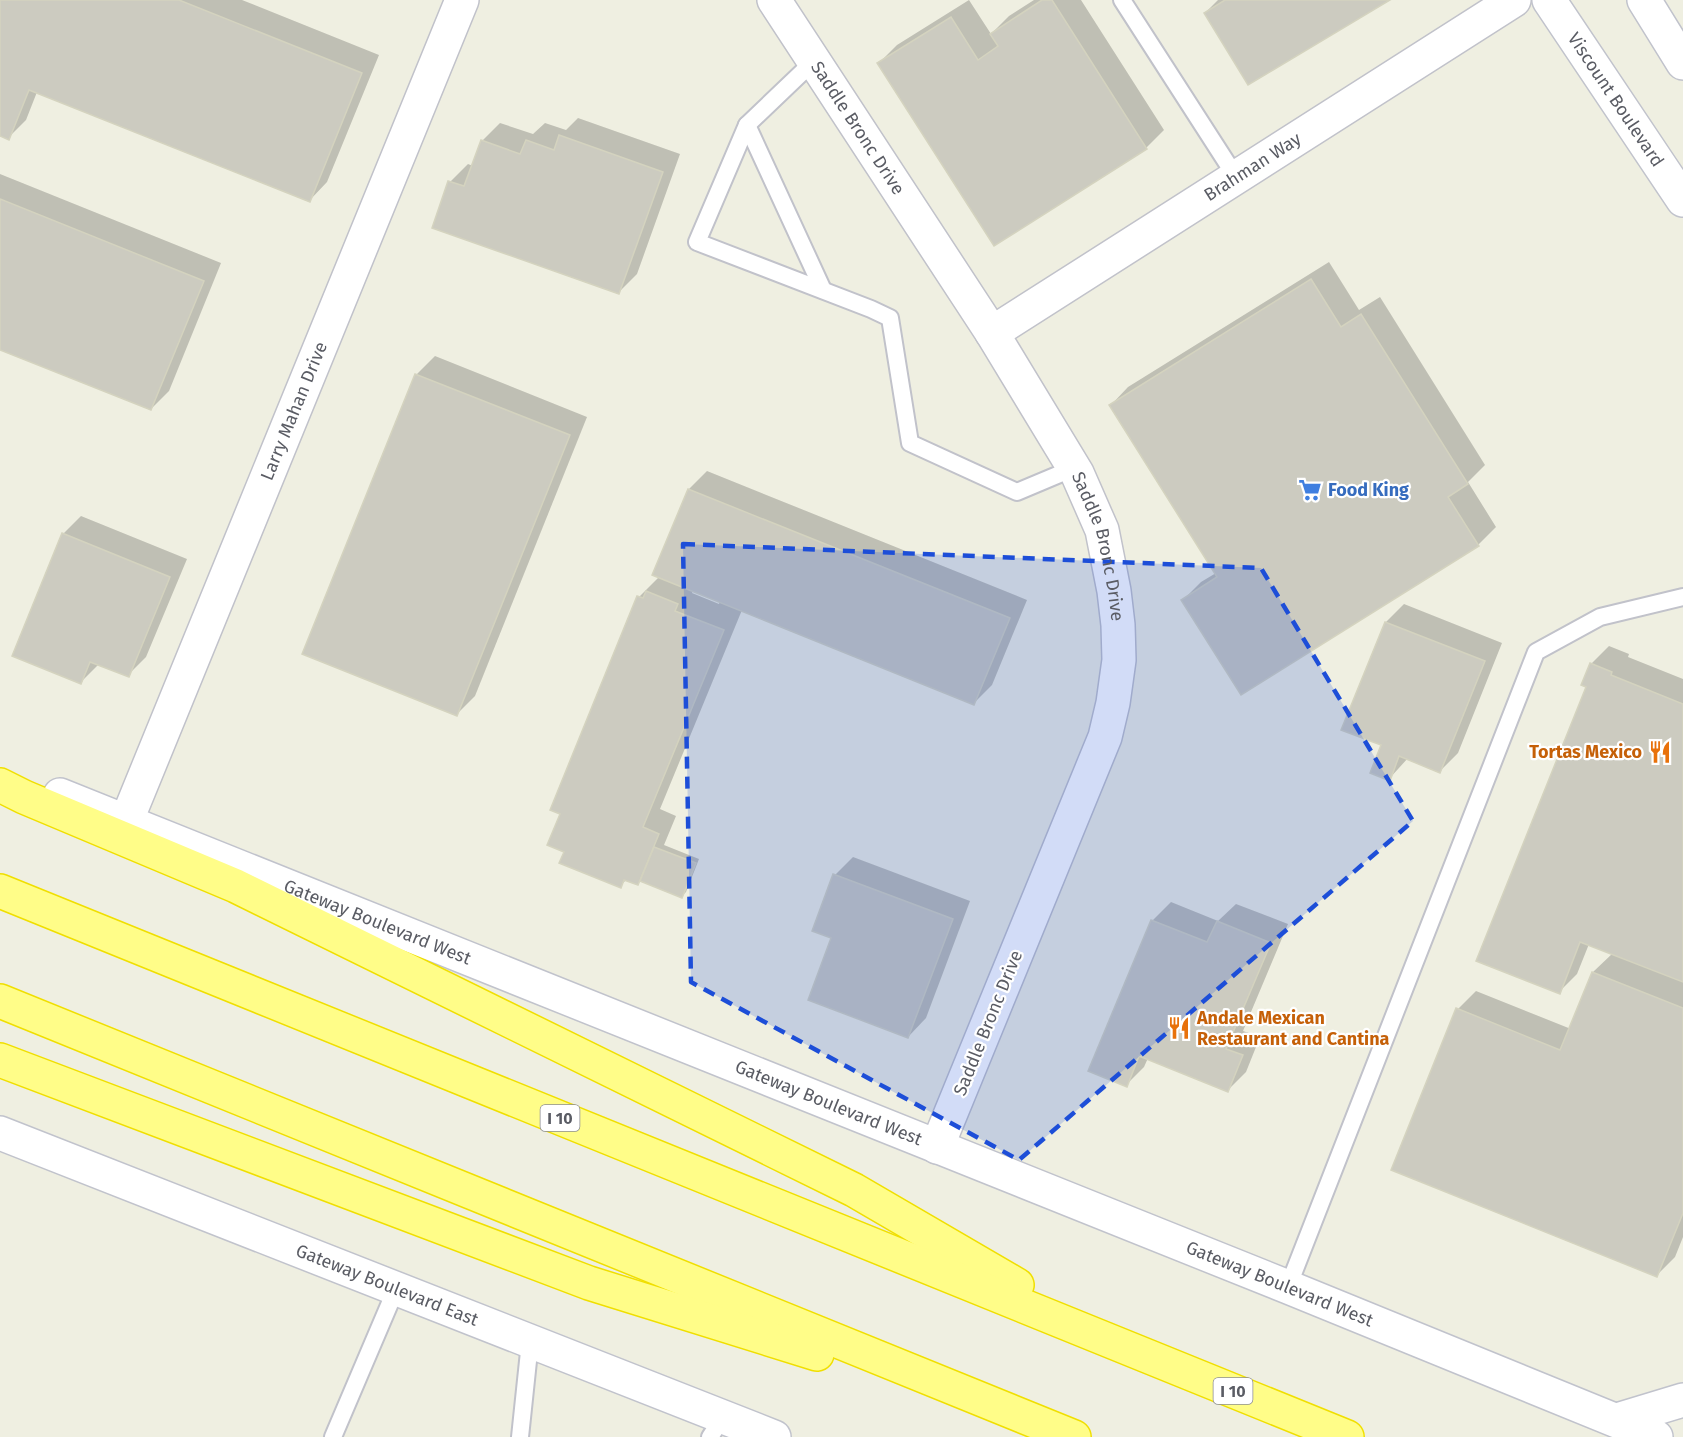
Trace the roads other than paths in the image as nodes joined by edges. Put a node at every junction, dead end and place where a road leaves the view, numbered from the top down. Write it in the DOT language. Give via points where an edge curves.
graph roads {
  1 [pos="462,0"];
  2 [pos="774,0"];
  3 [pos="1122,0"];
  4 [pos="1514,0"];
  5 [pos="1550,0"];
  6 [pos="1644,0"];
  7 [pos="814,61"];
  8 [pos="1683,63"];
  9 [pos="747,125"];
  10 [pos="1236,177"];
  11 [pos="1683,200"];
  12 [pos="823,290"];
  13 [pos="992,333"];
  14 [pos="1074,468"];
  15 [pos="1683,597"];
  16 [pos="0,771"];
  17 [pos="0,785"];
  18 [pos="126,822"];
  19 [pos="0,891"];
  20 [pos="0,1001"];
  21 [pos="0,1060"];
  22 [pos="0,1133"];
  23 [pos="937,1147"];
  24 [pos="1288,1287"];
  25 [pos="396,1289"];
  26 [pos="530,1342"];
  27 [pos="1120,1345"];
  28 [pos="1683,1400"];
  29 [pos="1039,1424"];
  30 [pos="716,1427"];
  31 [pos="1626,1428"];
  32 [pos="333,1437"];
  33 [pos="520,1437"];
  34 [pos="774,1437"];
  35 [pos="1074,1437"];
  36 [pos="1347,1437"];
  37 [pos="1656,1437"];
  1 -- 18 [label="main road, Larry Mahan Drive"];
  2 -- 7 [label="main road, Saddle Bronc Drive"];
  3 -- 10 [label="lane"];
  4 -- 10 [label="main road, Brahman Way"];
  5 -- 11 [label="main road, Viscount Boulevard"];
  6 -- 8 [label="main road"];
  7 -- 9 [label="lane"];
  7 -- 13 [label="main road, Saddle Bronc Drive"];
  9 -- 12 [label="lane"];
  9 -- 12 [label="lane" via="697,242"];
  10 -- 13 [label="main road, Brahman Way"];
  12 -- 14 [label="lane" via="890,318 910,443 1017,492"];
  13 -- 14 [label="main road, Saddle Bronc Drive"];
  14 -- 23 [label="main road, Saddle Bronc Drive" via="1102,530 1114,591 1119,660 1113,703 1105,737"];
  15 -- 24 [label="lane" via="1600,617 1536,652"];
  16 -- 18 [label="main road, Gateway Boulevard West"];
  17 -- 27 [label="highway" via="236,886 854,1190"];
  18 -- 23 [label="main road, Gateway Boulevard West"];
  19 -- 27 [label="highway, I 10"];
  20 -- 29 [label="highway"];
  21 -- 29 [label="highway" via="589,1283"];
  22 -- 25 [label="main road, Gateway Boulevard East"];
  23 -- 24 [label="main road, Gateway Boulevard West"];
  24 -- 31 [label="main road, Gateway Boulevard West"];
  25 -- 26 [label="main road, Gateway Boulevard East"];
  25 -- 32 [label="lane"];
  26 -- 30 [label="main road, Gateway Boulevard East"];
  26 -- 33 [label="lane"];
  27 -- 36 [label="highway, I 10"];
  28 -- 31 [label="main road"];
  29 -- 35 [label="highway"];
  30 -- 34 [label="main road, Gateway Boulevard East"];
  31 -- 37 [label="main road, Gateway Boulevard West"];
}
